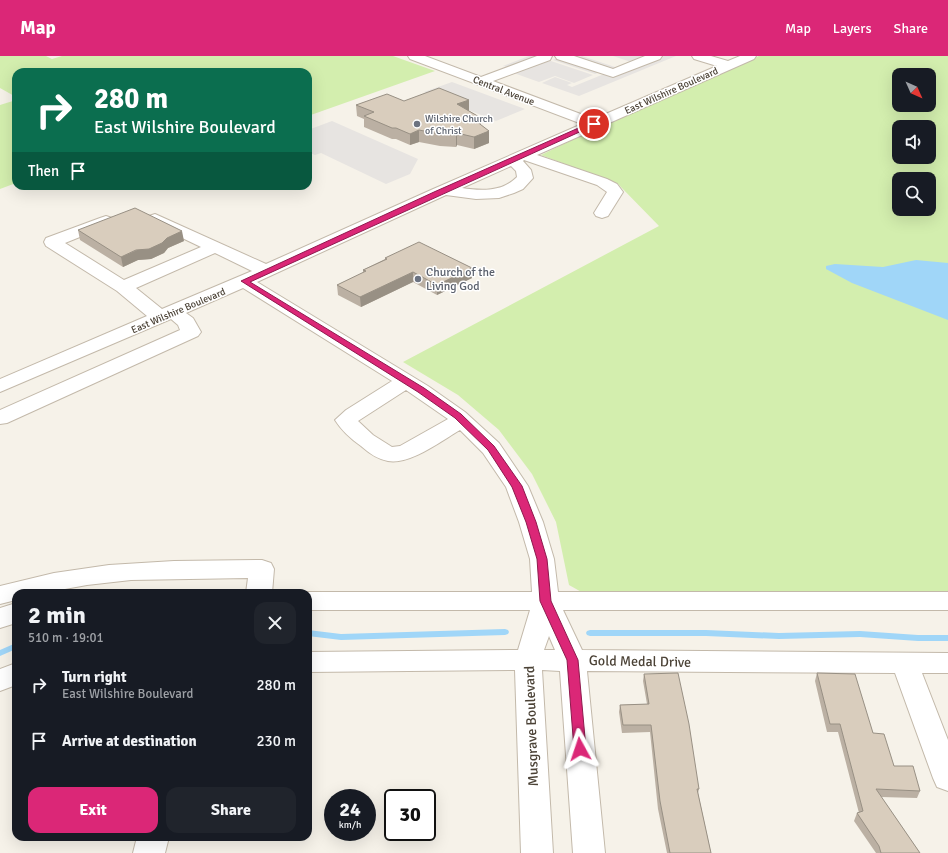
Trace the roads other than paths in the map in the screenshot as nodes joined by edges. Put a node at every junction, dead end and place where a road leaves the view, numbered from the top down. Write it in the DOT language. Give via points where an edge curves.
graph roads {
  1 [pos="414,56"];
  2 [pos="562,56"];
  3 [pos="656,56"];
  4 [pos="698,56"];
  5 [pos="546,57"];
  6 [pos="736,59"];
  7 [pos="482,81"];
  8 [pos="594,124"];
  9 [pos="518,158"];
  10 [pos="443,190"];
  11 [pos="144,212"];
  12 [pos="602,213"];
  13 [pos="123,214"];
  14 [pos="215,247"];
  15 [pos="266,271"];
  16 [pos="244,281"];
  17 [pos="123,287"];
  18 [pos="166,315"];
  19 [pos="406,381"];
  20 [pos="0,386"];
  21 [pos="3,412"];
  22 [pos="462,420"];
  23 [pos="56,587"];
  24 [pos="42,589"];
  25 [pos="260,589"];
  26 [pos="12,593"];
  27 [pos="0,595"];
  28 [pos="312,601"];
  29 [pos="546,601"];
  30 [pos="948,601"];
  31 [pos="12,614"];
  32 [pos="0,618"];
  33 [pos="528,660"];
  34 [pos="573,660"];
  35 [pos="312,662"];
  36 [pos="948,663"];
  37 [pos="905,664"];
  38 [pos="12,676"];
  39 [pos="0,680"];
  40 [pos="948,778"];
  41 [pos="152,841"];
  42 [pos="149,853"];
  43 [pos="537,853"];
  44 [pos="589,853"];
  1 -- 7 [label="street, Central Avenue"];
  2 -- 3 [label="street" via="613,73"];
  4 -- 6 [label="street"];
  5 -- 7 [label="street"];
  6 -- 8 [label="street, East Wilshire Boulevard"];
  7 -- 8 [label="street, Central Avenue"];
  8 -- 9 [label="street, East Wilshire Boulevard"];
  9 -- 10 [label="street, East Wilshire Boulevard"];
  9 -- 10 [label="street" via="525,178 511,189 487,194"];
  9 -- 12 [label="street" via="602,182 611,187 615,192"];
  10 -- 15 [label="street, East Wilshire Boulevard"];
  11 -- 14 [label="street"];
  13 -- 17 [label="street" via="52,242"];
  14 -- 15 [label="street"];
  14 -- 17 [label="street"];
  15 -- 16 [label="street, East Wilshire Boulevard"];
  16 -- 18 [label="street, East Wilshire Boulevard"];
  16 -- 19 [label="street, Musgrave Boulevard"];
  17 -- 18 [label="street"];
  18 -- 20 [label="street, East Wilshire Boulevard"];
  18 -- 21 [label="street" via="186,322 191,332"];
  19 -- 22 [label="street, Musgrave Boulevard"];
  19 -- 22 [label="street" via="353,414 346,420 348,425 388,454 398,454 408,451"];
  22 -- 29 [label="street, Musgrave Boulevard" via="491,448 517,486 542,559"];
  23 -- 24 [label="street"];
  23 -- 25 [label="street" via="86,576 262,569"];
  26 -- 27 [label="street"];
  28 -- 29 [label="street"];
  29 -- 30 [label="street"];
  29 -- 33 [label="street, Musgrave Boulevard"];
  29 -- 34 [label="street, Musgrave Boulevard"];
  31 -- 32 [label="street"];
  33 -- 34 [label="street, Gold Medal Drive"];
  33 -- 35 [label="street, Gold Medal Drive"];
  33 -- 43 [label="street, Musgrave Boulevard"];
  34 -- 37 [label="street, Gold Medal Drive"];
  34 -- 44 [label="street, Musgrave Boulevard"];
  36 -- 37 [label="street, Gold Medal Drive"];
  37 -- 40 [label="street"];
  38 -- 39 [label="street"];
  41 -- 42 [label="street"];
}
